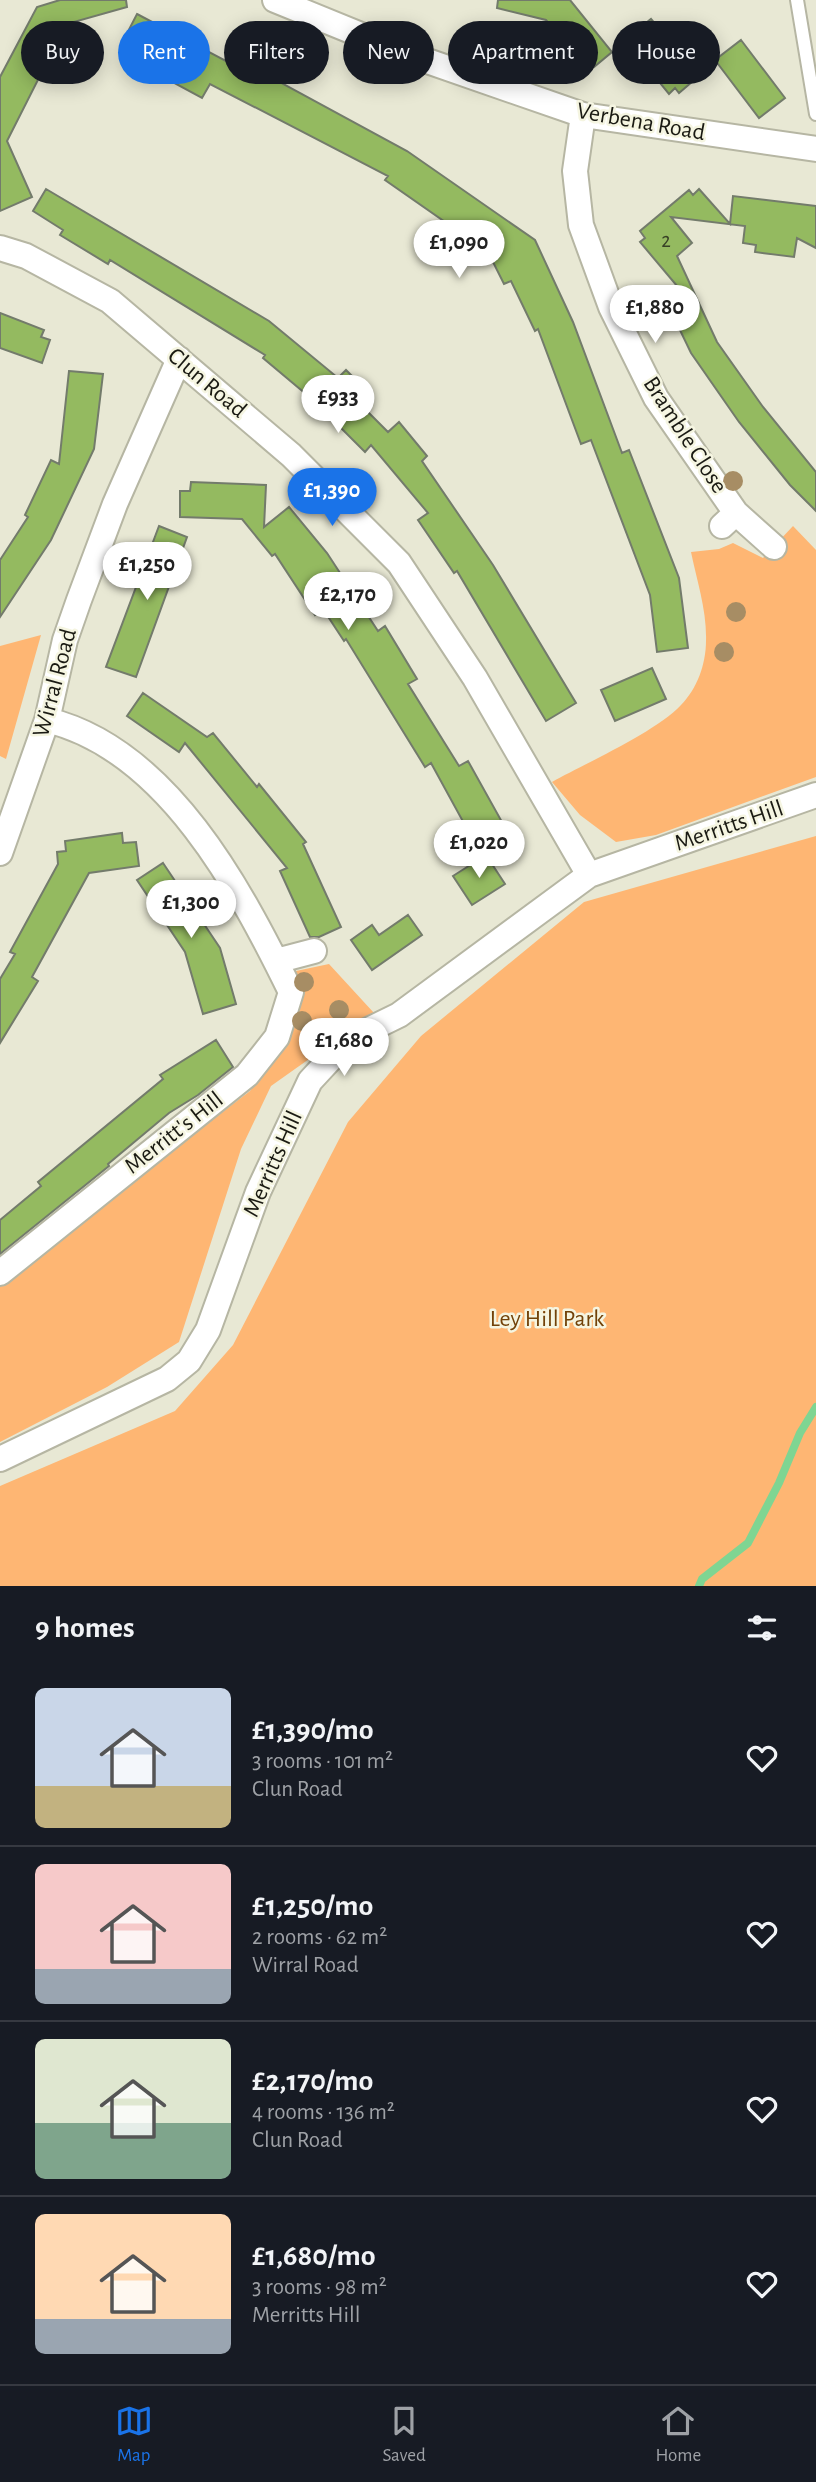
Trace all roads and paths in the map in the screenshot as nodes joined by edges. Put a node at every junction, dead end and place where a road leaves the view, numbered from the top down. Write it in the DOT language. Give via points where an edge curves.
graph roads {
  1 [pos="275,0"];
  2 [pos="797,0"];
  3 [pos="816,114"];
  4 [pos="583,115"];
  5 [pos="816,149"];
  6 [pos="0,248"];
  7 [pos="179,359"];
  8 [pos="774,547"];
  9 [pos="47,720"];
  10 [pos="816,795"];
  11 [pos="0,853"];
  12 [pos="589,875"];
  13 [pos="314,951"];
  14 [pos="276,961"];
  15 [pos="0,1273"];
  16 [pos="0,1459"];
  1 -- 4 [label="street, Verbena Road" via="410,55"];
  2 -- 3 [label="lane"];
  4 -- 5 [label="street, Verbena Road"];
  4 -- 8 [label="street, Bramble Close" via="575,171 581,225 611,307 656,398 729,520"];
  6 -- 7 [label="street, Clun Road" via="26,256 110,302"];
  7 -- 9 [label="street, Wirral Road" via="88,576 65,640"];
  7 -- 12 [label="street, Clun Road" via="292,454 399,563 475,678"];
  9 -- 11 [label="street, Wirral Road"];
  9 -- 14 [label="street, Merritt's Hill" via="74,727 125,756 182,811 251,913"];
  10 -- 12 [label="street, Merritts Hill"];
  12 -- 16 [label="street, Merritts Hill" via="400,1015 348,1040 310,1081 258,1192 208,1330 188,1361 167,1379"];
  13 -- 14 [label="street"];
  14 -- 15 [label="street, Merritt's Hill" via="291,992 277,1037 247,1075"];
}
